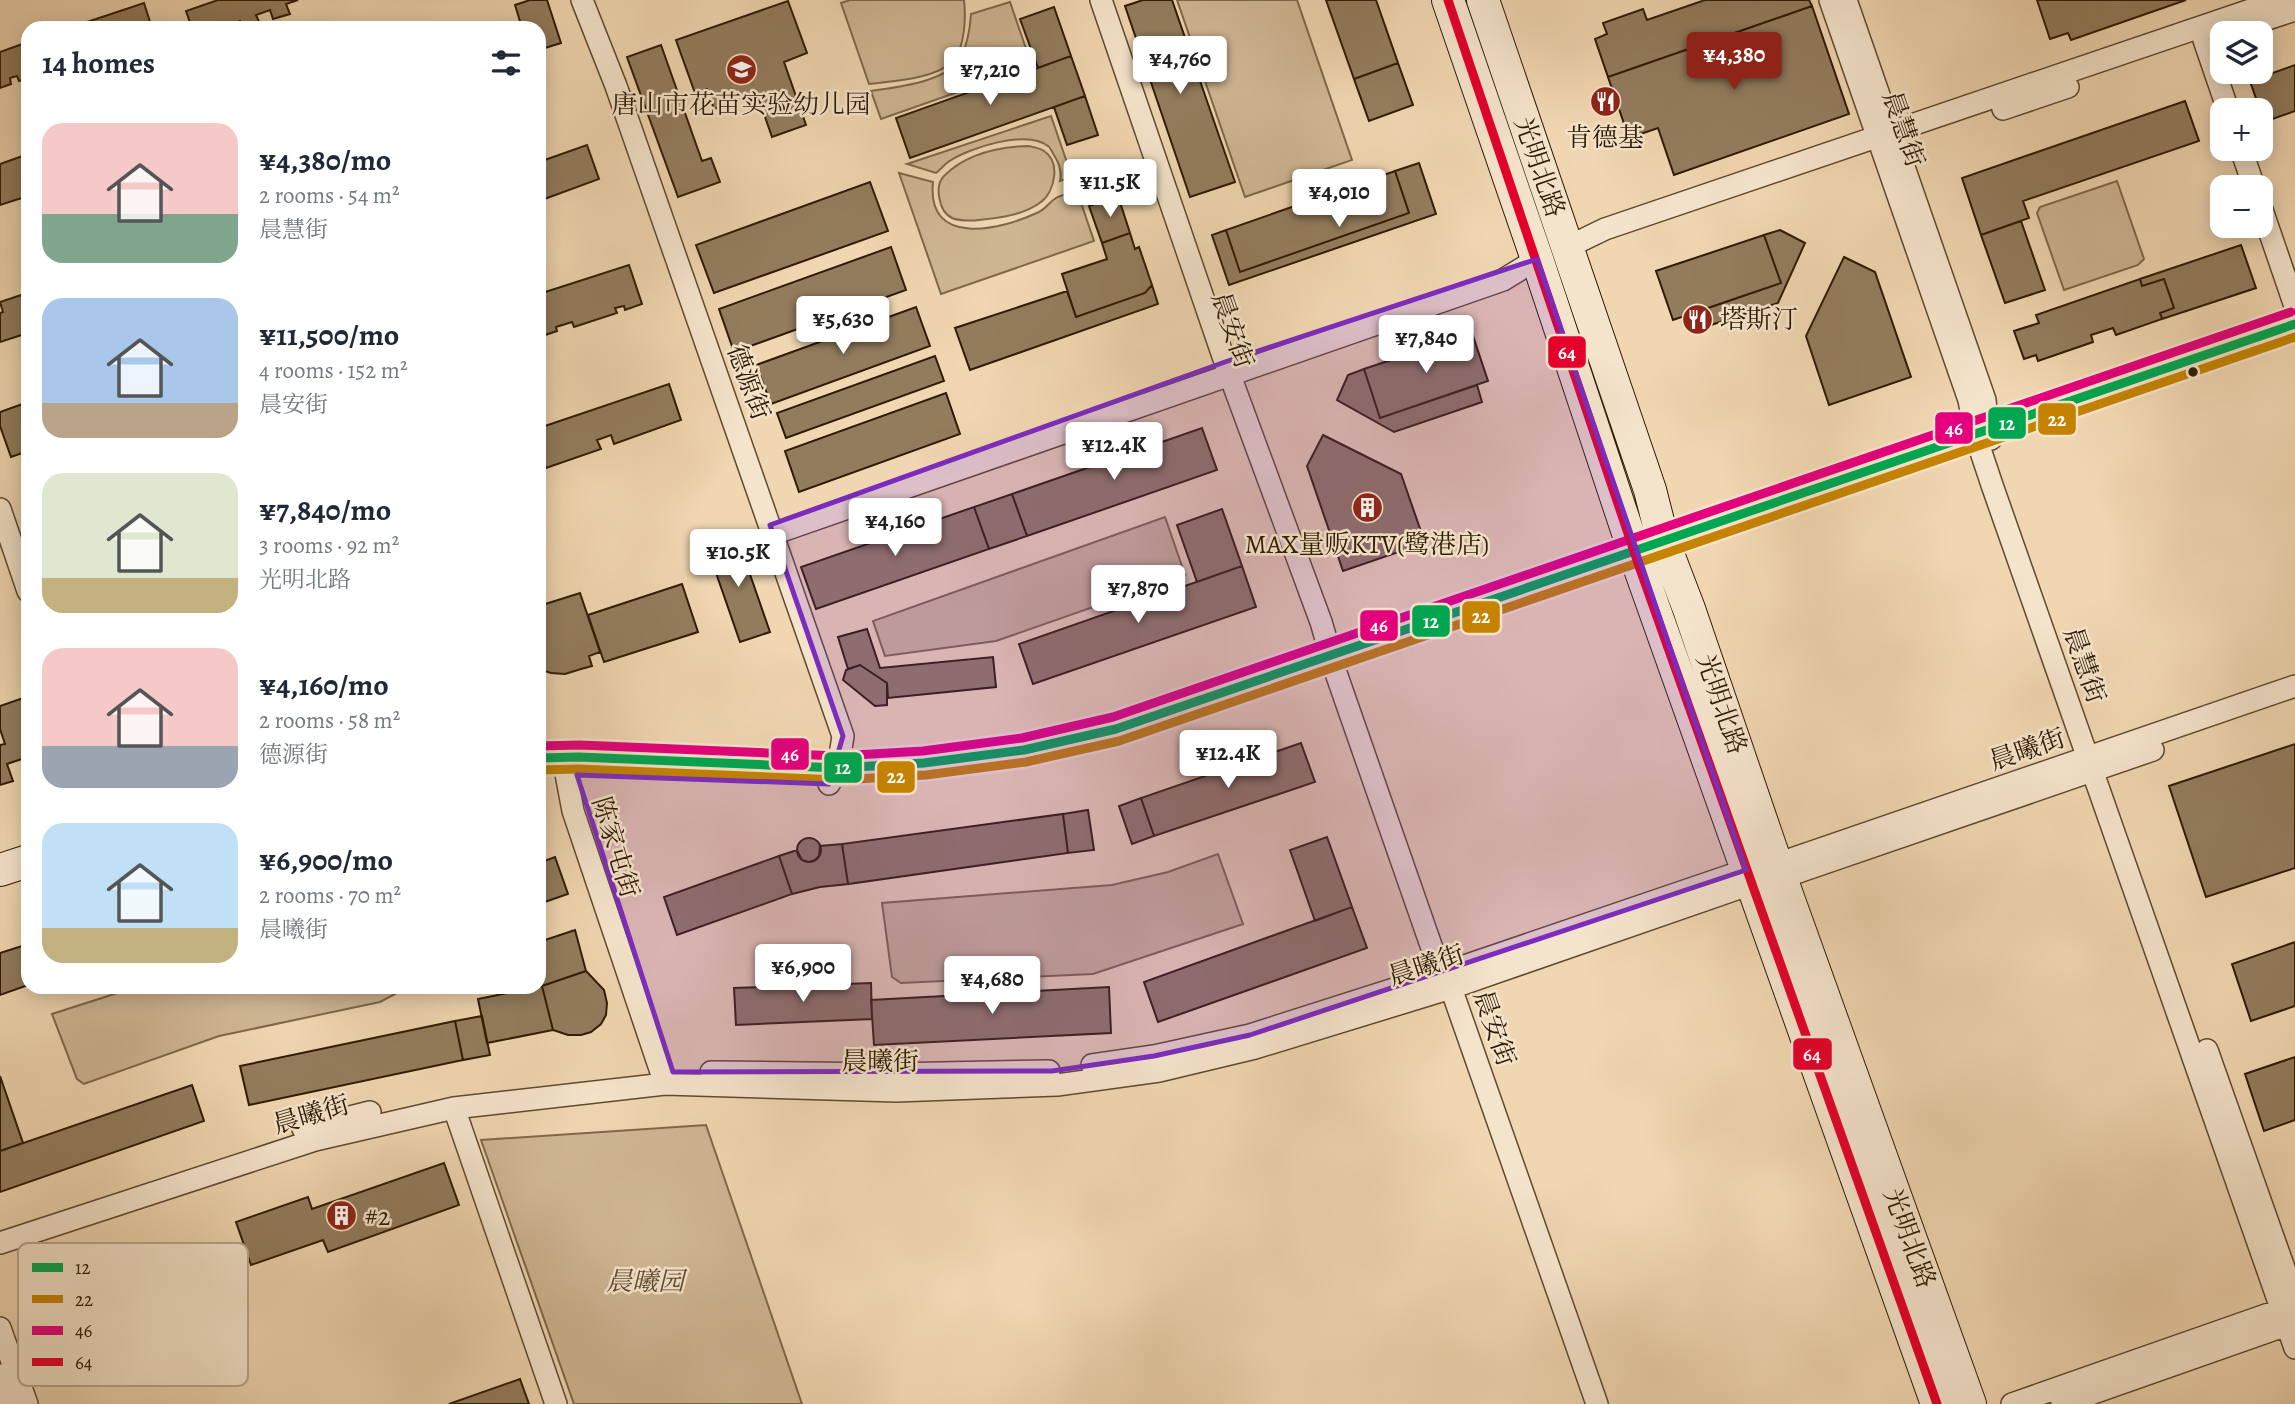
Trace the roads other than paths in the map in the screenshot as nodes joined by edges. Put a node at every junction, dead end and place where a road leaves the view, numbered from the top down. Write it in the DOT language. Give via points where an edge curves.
graph roads {
  1 [pos="582,0"];
  2 [pos="1087,0"];
  3 [pos="1101,0"];
  4 [pos="1448,0"];
  5 [pos="1483,0"];
  6 [pos="1830,0"];
  7 [pos="1846,0"];
  8 [pos="2280,0"];
  9 [pos="2295,10"];
  10 [pos="2262,21"];
  11 [pos="2210,38"];
  12 [pos="1887,141"];
  13 [pos="2272,238"];
  14 [pos="1568,247"];
  15 [pos="1537,259"];
  16 [pos="2295,306"];
  17 [pos="2295,324"];
  18 [pos="2295,346"];
  19 [pos="1223,371"];
  20 [pos="1984,441"];
  21 [pos="0,509"];
  22 [pos="771,530"];
  23 [pos="1667,550"];
  24 [pos="1637,560"];
  25 [pos="21,570"];
  26 [pos="1330,662"];
  27 [pos="2295,686"];
  28 [pos="2295,702"];
  29 [pos="546,761"];
  30 [pos="2097,762"];
  31 [pos="565,770"];
  32 [pos="834,776"];
  33 [pos="21,863"];
  34 [pos="0,870"];
  35 [pos="1779,871"];
  36 [pos="1748,877"];
  37 [pos="21,881"];
  38 [pos="0,888"];
  39 [pos="1446,981"];
  40 [pos="669,1079"];
  41 [pos="454,1108"];
  42 [pos="0,1228"];
  43 [pos="0,1243"];
  44 [pos="2291,1310"];
  45 [pos="0,1328"];
  46 [pos="2295,1348"];
  47 [pos="0,1375"];
  48 [pos="18,1379"];
  49 [pos="21,1386"];
  50 [pos="10,1404"];
  51 [pos="27,1404"];
  52 [pos="556,1404"];
  53 [pos="1597,1404"];
  54 [pos="1937,1404"];
  55 [pos="1970,1404"];
  56 [pos="2012,1404"];
  57 [pos="2062,1404"];
  1 -- 22 [label="street, 德源街"];
  2 -- 19 [label="street, 晨安街"];
  3 -- 19 [label="street, 晨安街"];
  4 -- 15 [label="main road, 光明北路"];
  5 -- 14 [label="main road, 光明北路"];
  6 -- 12 [label="street, 晨慧街"];
  7 -- 12 [label="street, 晨慧街"];
  8 -- 12 [label="street"];
  9 -- 10 [label="street"];
  11 -- 12 [label="street"];
  12 -- 14 [label="street" via="1609,242"];
  12 -- 20 [label="street, 晨慧街" via="1985,400"];
  13 -- 16 [label="street"];
  14 -- 23 [label="main road, 光明北路"];
  15 -- 19 [label="street" via="1503,280"];
  15 -- 24 [label="main road, 光明北路"];
  17 -- 20 [label="main road"];
  18 -- 20 [label="main road"];
  19 -- 22 [label="street"];
  19 -- 26 [label="street, 晨安街"];
  20 -- 23 [label="main road"];
  20 -- 30 [label="street, 晨慧街"];
  21 -- 25 [label="street"];
  22 -- 32 [label="street, 德源街" via="843,736"];
  23 -- 24 [label="main road"];
  23 -- 35 [label="main road, 光明北路"];
  24 -- 26 [label="main road"];
  24 -- 36 [label="main road, 光明北路"];
  26 -- 32 [label="main road" via="1136,741 1043,764 951,778"];
  26 -- 39 [label="street, 晨安街"];
  27 -- 30 [label="street, 晨曦街"];
  28 -- 30 [label="street, 晨曦街"];
  29 -- 31 [label="main road"];
  30 -- 35 [label="street, 晨曦街"];
  30 -- 44 [label="street, 晨慧街"];
  31 -- 32 [label="main road"];
  31 -- 40 [label="street, 陈家屯街" via="573,811"];
  33 -- 34 [label="main road"];
  35 -- 55 [label="main road, 光明北路"];
  36 -- 39 [label="street, 晨曦街"];
  36 -- 54 [label="main road, 光明北路"];
  37 -- 38 [label="main road"];
  39 -- 40 [label="street, 晨曦街" via="1255,1048 1159,1071 1057,1085 896,1091"];
  39 -- 53 [label="street, 晨安街"];
  40 -- 41 [label="street, 晨曦街"];
  40 -- 42 [label="street, 晨曦街" via="447,1096 338,1119"];
  41 -- 43 [label="street, 晨曦街" via="315,1140"];
  41 -- 52 [label="street"];
  44 -- 46 [label="street, 晨慧街"];
  44 -- 56 [label="street"];
  44 -- 57 [label="street"];
  45 -- 48 [label="street"];
  47 -- 50 [label="street"];
  49 -- 51 [label="street"];
}
